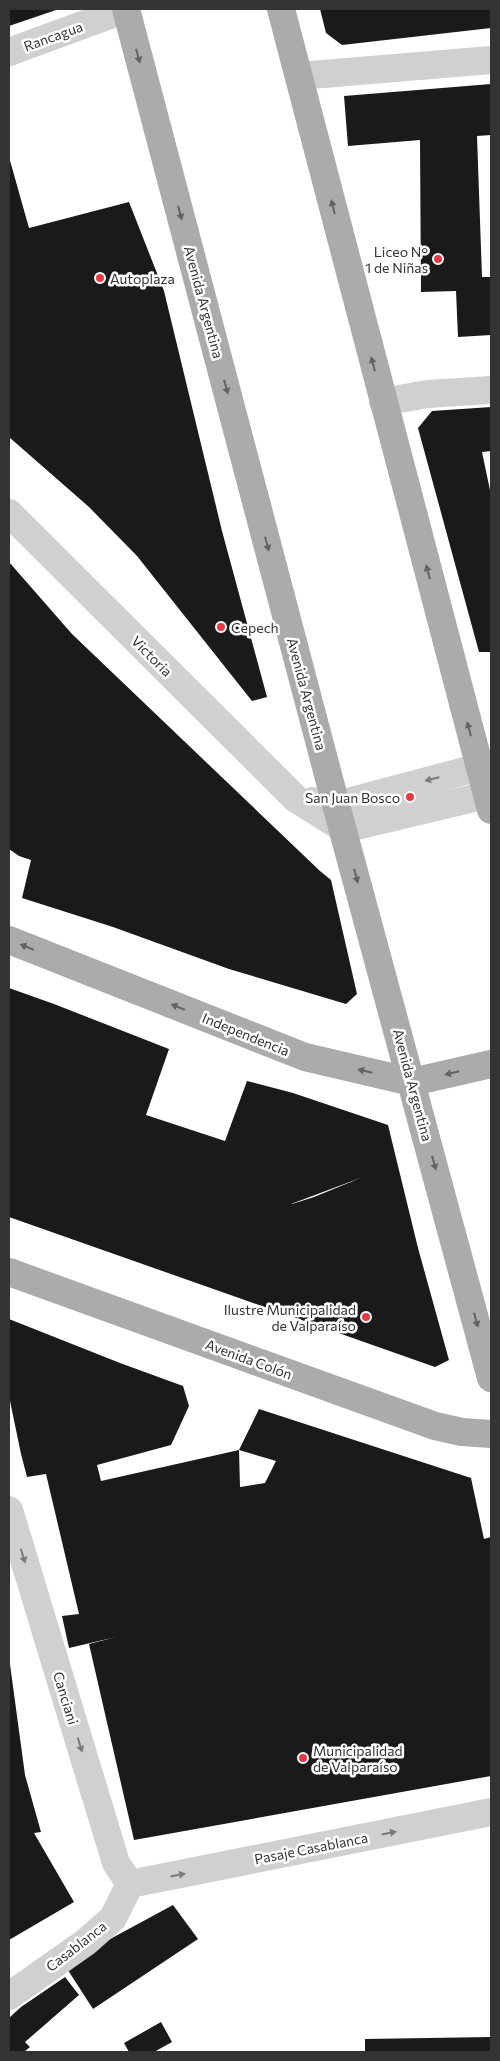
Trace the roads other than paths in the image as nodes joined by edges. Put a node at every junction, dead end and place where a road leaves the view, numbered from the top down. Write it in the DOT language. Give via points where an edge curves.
graph roads {
  1 [pos="126,9"];
  2 [pos="282,9"];
  3 [pos="9,52"];
  4 [pos="491,60"];
  5 [pos="299,76"];
  6 [pos="491,390"];
  7 [pos="383,402"];
  8 [pos="9,513"];
  9 [pos="480,767"];
  10 [pos="489,802"];
  11 [pos="340,817"];
  12 [pos="9,940"];
  13 [pos="491,1064"];
  14 [pos="412,1082"];
  15 [pos="9,1272"];
  16 [pos="491,1378"];
  17 [pos="491,1434"];
  18 [pos="9,1510"];
  19 [pos="491,1812"];
  20 [pos="130,1884"];
  21 [pos="9,1996"];
  1 -- 3 [label="street, Rancagua"];
  1 -- 11 [label="main road, Avenida Argentina, one-way"];
  2 -- 5 [label="main road"];
  4 -- 5 [label="street"];
  7 -- 5 [label="main road, one-way"];
  6 -- 7 [label="street" via="427,394"];
  9 -- 7 [label="main road, one-way"];
  8 -- 11 [label="street, Victoria" via="296,799"];
  9 -- 10 [label="main road"];
  9 -- 11 [label="street, one-way"];
  10 -- 11 [label="street"];
  11 -- 14 [label="main road, Avenida Argentina, one-way"];
  14 -- 12 [label="main road, Independencia, one-way" via="305,1057"];
  13 -- 14 [label="main road, Independencia, one-way"];
  14 -- 16 [label="main road, Avenida Argentina, one-way"];
  15 -- 17 [label="main road, Avenida Colón" via="435,1426"];
  18 -- 20 [label="street, Canciani, one-way" via="116,1863"];
  20 -- 19 [label="street, Pasaje Casablanca, one-way"];
  20 -- 21 [label="street, Casablanca" via="113,1918 86,1942"];
}
